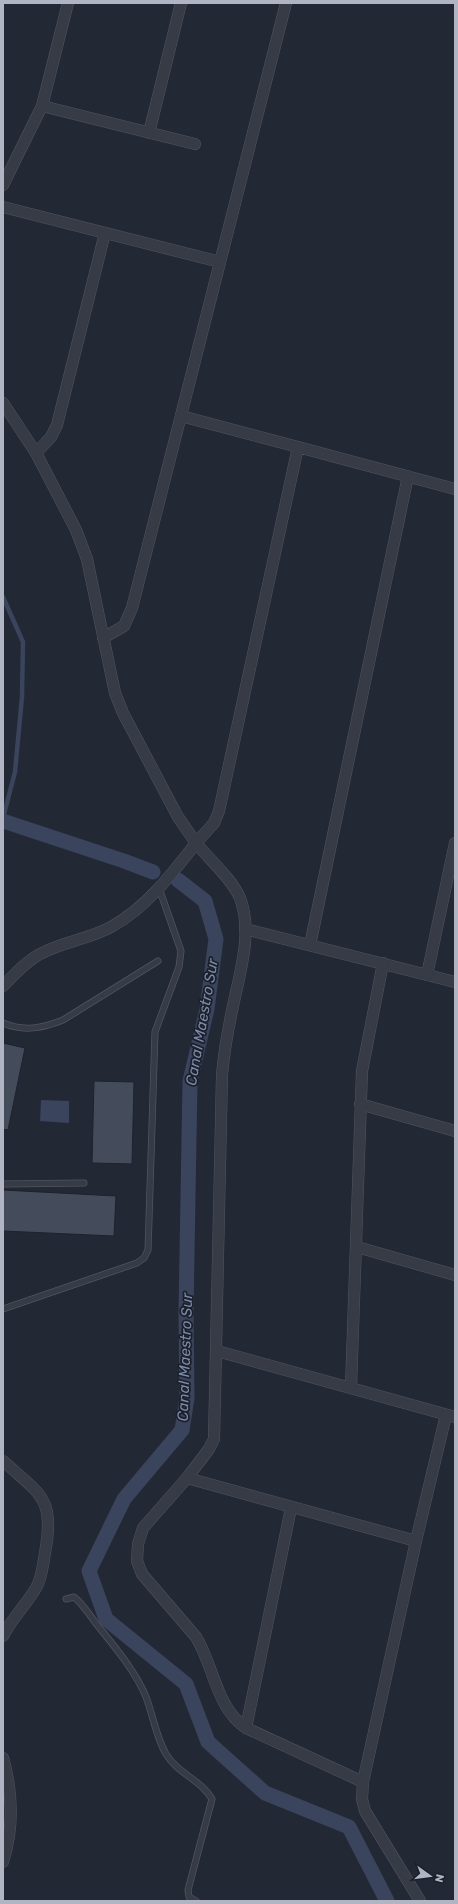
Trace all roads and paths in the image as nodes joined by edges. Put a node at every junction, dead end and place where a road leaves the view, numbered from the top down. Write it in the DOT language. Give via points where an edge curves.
graph roads {
  1 [pos="68,3"];
  2 [pos="181,3"];
  3 [pos="286,3"];
  4 [pos="42,106"];
  5 [pos="149,133"];
  6 [pos="195,144"];
  7 [pos="3,184"];
  8 [pos="3,207"];
  9 [pos="105,233"];
  10 [pos="220,262"];
  11 [pos="3,403"];
  12 [pos="181,416"];
  13 [pos="298,447"];
  14 [pos="36,453"];
  15 [pos="408,476"];
  16 [pos="455,488"];
  17 [pos="103,638"];
  18 [pos="196,843"];
  19 [pos="455,843"];
  20 [pos="158,887"];
  21 [pos="245,928"];
  22 [pos="310,945"];
  23 [pos="158,961"];
  24 [pos="383,963"];
  25 [pos="427,975"];
  26 [pos="455,982"];
  27 [pos="3,986"];
  28 [pos="3,1023"];
  29 [pos="360,1104"];
  30 [pos="455,1131"];
  31 [pos="84,1183"];
  32 [pos="3,1184"];
  33 [pos="357,1247"];
  34 [pos="455,1275"];
  35 [pos="3,1309"];
  36 [pos="217,1351"];
  37 [pos="351,1387"];
  38 [pos="450,1416"];
  39 [pos="3,1461"];
  40 [pos="186,1478"];
  41 [pos="291,1508"];
  42 [pos="416,1541"];
  43 [pos="66,1599"];
  44 [pos="3,1636"];
  45 [pos="246,1728"];
  46 [pos="3,1758"];
  47 [pos="363,1782"];
  48 [pos="3,1862"];
  49 [pos="196,1901"];
  50 [pos="420,1901"];
  1 -- 4 [label="street"];
  2 -- 5 [label="street"];
  3 -- 10 [label="street"];
  4 -- 5 [label="street"];
  4 -- 7 [label="street"];
  5 -- 6 [label="street"];
  8 -- 9 [label="street"];
  9 -- 10 [label="street"];
  9 -- 14 [label="street" via="57,424 51,437"];
  10 -- 12 [label="street"];
  11 -- 14 [label="street"];
  12 -- 13 [label="street"];
  12 -- 17 [label="street" via="130,616 124,626"];
  13 -- 15 [label="street"];
  13 -- 18 [label="street" via="220,811 214,823"];
  14 -- 17 [label="street" via="83,547"];
  15 -- 16 [label="street"];
  15 -- 22 [label="street"];
  17 -- 18 [label="street" via="123,713 178,817"];
  18 -- 20 [label="street" via="178,867"];
  18 -- 21 [label="street" via="232,884 239,897"];
  19 -- 25 [label="street"];
  20 -- 27 [label="street" via="127,917 110,928 40,954 26,962"];
  20 -- 35 [label="lane" via="181,951 179,967 156,1032 148,1250 144,1258 137,1263"];
  21 -- 22 [label="street"];
  21 -- 36 [label="street" via="242,963 224,1052 222,1075"];
  22 -- 24 [label="street"];
  23 -- 28 [label="lane" via="63,1020 27,1029"];
  24 -- 25 [label="street"];
  24 -- 29 [label="street" via="364,1052"];
  25 -- 26 [label="street"];
  29 -- 30 [label="street"];
  29 -- 33 [label="street"];
  31 -- 32 [label="lane"];
  33 -- 34 [label="street"];
  33 -- 37 [label="street"];
  36 -- 37 [label="street"];
  36 -- 40 [label="street" via="214,1439"];
  37 -- 38 [label="street"];
  38 -- 42 [label="street"];
  39 -- 44 [label="street" via="44,1500 48,1511 49,1534 37,1588 9,1624"];
  40 -- 41 [label="street"];
  40 -- 45 [label="street" via="143,1528 138,1544 137,1561 142,1574 196,1637 229,1712"];
  41 -- 42 [label="street"];
  41 -- 45 [label="street"];
  42 -- 47 [label="street"];
  43 -- 49 [label="lane" via="74,1597 81,1603 112,1643 146,1696 166,1754 184,1774 207,1791 212,1799 188,1890 189,1897"];
  45 -- 47 [label="street"];
  46 -- 48 [label="street" via="12,1818"];
  47 -- 50 [label="street" via="362,1799 365,1811"];
}
